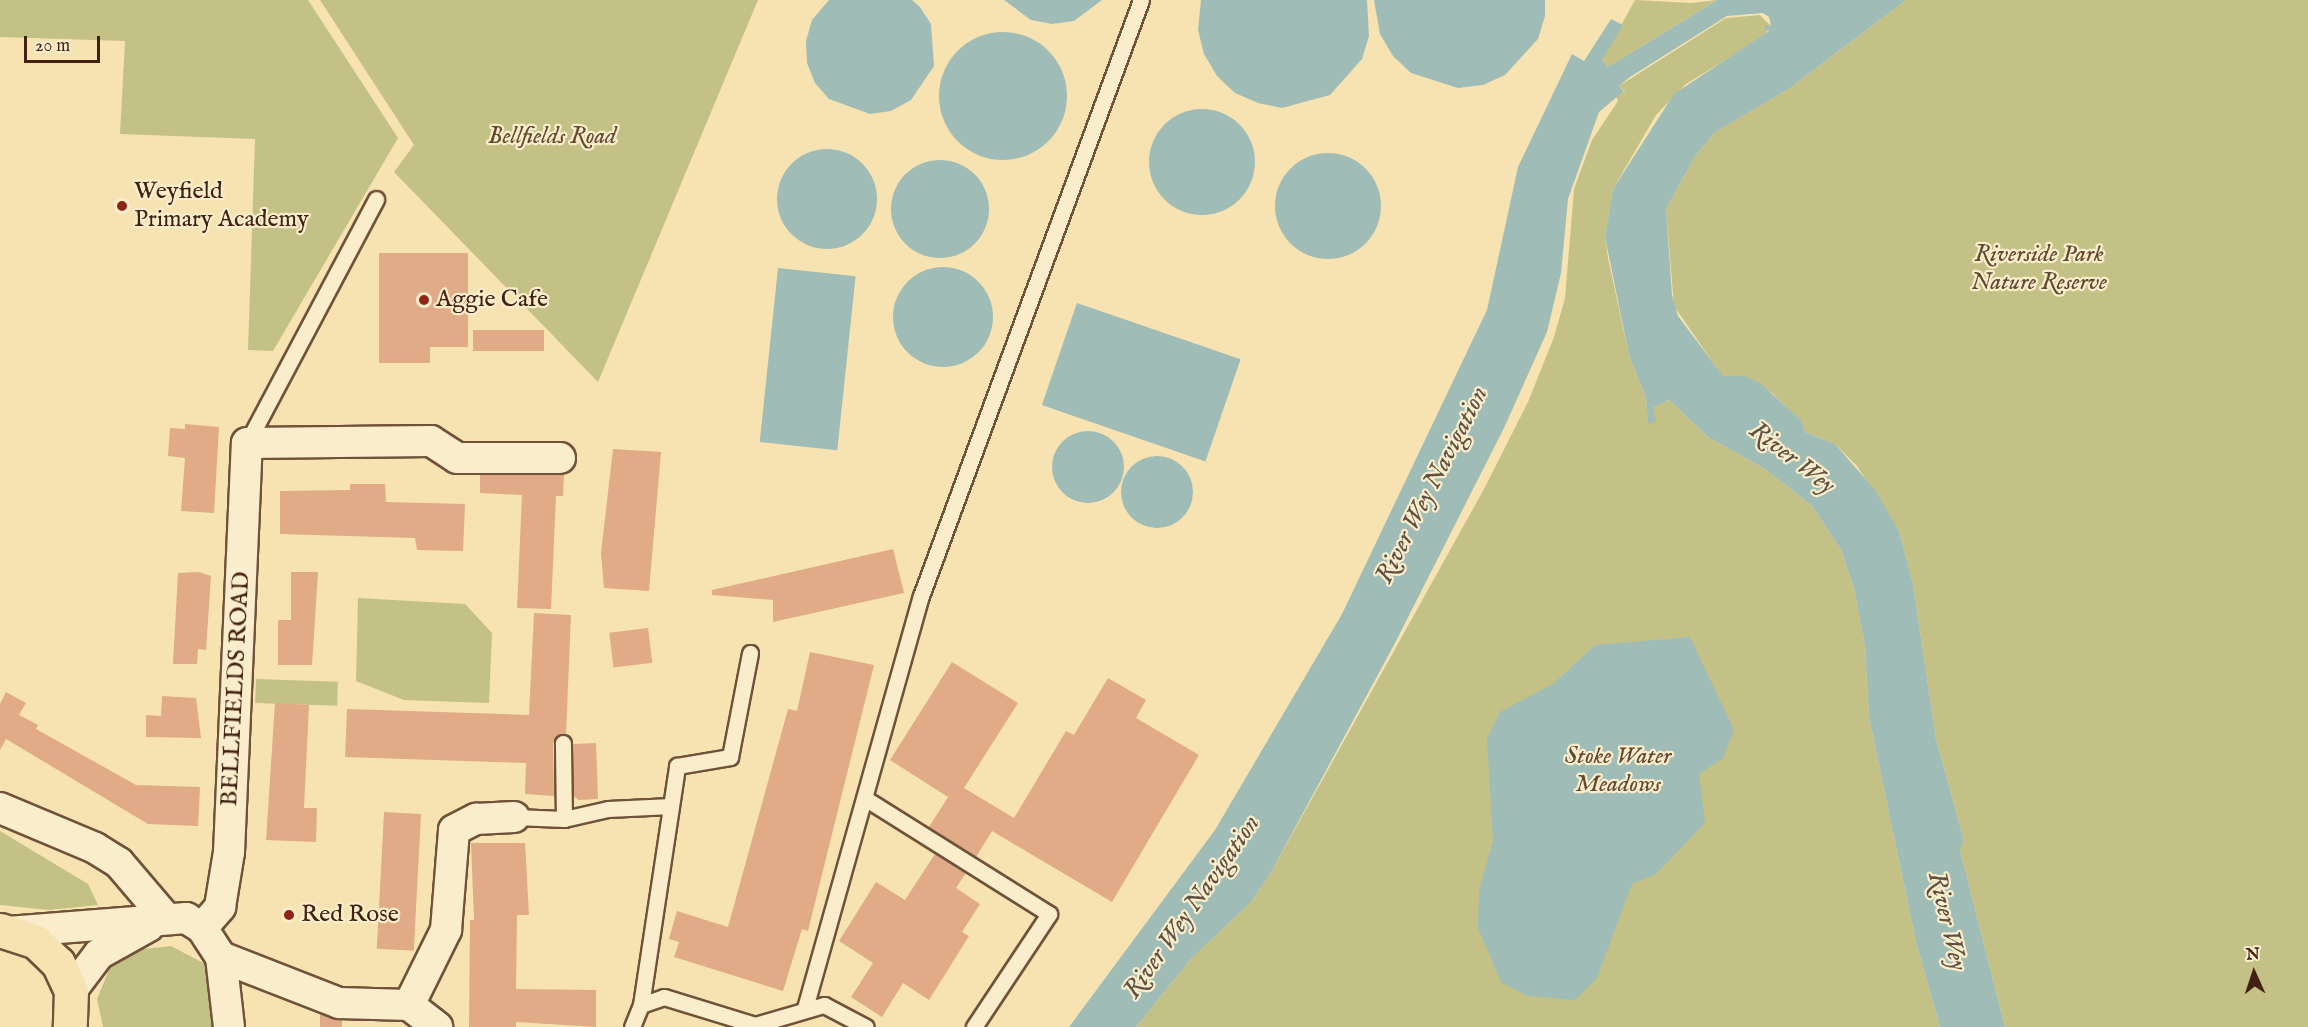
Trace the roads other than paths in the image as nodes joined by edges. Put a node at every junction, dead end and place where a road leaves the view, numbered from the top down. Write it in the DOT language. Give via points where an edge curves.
graph roads {
  1 [pos="1141,0"];
  2 [pos="376,199"];
  3 [pos="247,443"];
  4 [pos="560,458"];
  5 [pos="750,653"];
  6 [pos="563,743"];
  7 [pos="866,799"];
  8 [pos="671,806"];
  9 [pos="0,808"];
  10 [pos="514,817"];
  11 [pos="564,819"];
  12 [pos="165,917"];
  13 [pos="202,928"];
  14 [pos="4,931"];
  15 [pos="221,957"];
  16 [pos="408,1005"];
  17 [pos="641,1005"];
  18 [pos="805,1008"];
  19 [pos="71,1017"];
  20 [pos="229,1027"];
  21 [pos="437,1027"];
  22 [pos="632,1027"];
  23 [pos="866,1027"];
  24 [pos="974,1027"];
  1 -- 7 [label="lane" via="921,596"];
  2 -- 3 [label="lane"];
  3 -- 4 [label="street" via="431,441 457,458"];
  3 -- 13 [label="street, BELLFIELDS ROAD" via="229,852 220,907"];
  5 -- 8 [label="lane" via="730,757 676,766"];
  6 -- 11 [label="lane"];
  7 -- 18 [label="lane"];
  7 -- 24 [label="lane" via="1049,914"];
  8 -- 11 [label="lane" via="608,809"];
  8 -- 17 [label="lane"];
  9 -- 12 [label="street" via="94,848 119,863"];
  10 -- 11 [label="lane"];
  10 -- 16 [label="street" via="476,819 454,830 446,930"];
  12 -- 13 [label="street" via="186,918"];
  12 -- 14 [label="street" via="86,929"];
  12 -- 19 [label="street" via="99,954"];
  13 -- 15 [label="street"];
  14 -- 19 [label="main road" via="36,942 58,963"];
  15 -- 16 [label="street" via="339,1003"];
  15 -- 20 [label="street"];
  16 -- 21 [label="street"];
  17 -- 18 [label="lane" via="664,997 755,1025 784,1019"];
  17 -- 22 [label="lane"];
  18 -- 23 [label="lane" via="824,1005"];
}
